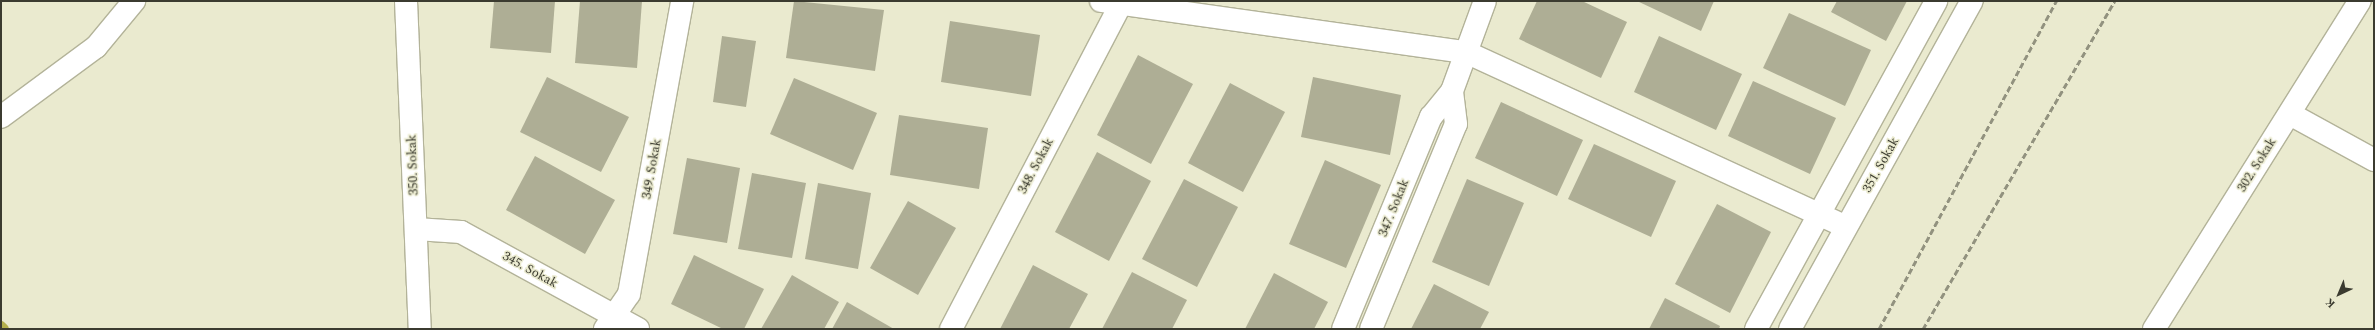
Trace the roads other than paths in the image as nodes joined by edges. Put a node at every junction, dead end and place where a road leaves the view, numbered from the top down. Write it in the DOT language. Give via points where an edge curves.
graph roads {
  1 [pos="134,1"];
  2 [pos="406,1"];
  3 [pos="682,1"];
  4 [pos="1485,1"];
  5 [pos="1936,1"];
  6 [pos="1972,1"];
  7 [pos="2360,1"];
  8 [pos="1111,2"];
  9 [pos="1466,52"];
  10 [pos="1452,91"];
  11 [pos="2290,114"];
  12 [pos="1,117"];
  13 [pos="2374,160"];
  14 [pos="1819,214"];
  15 [pos="1846,227"];
  16 [pos="416,229"];
  17 [pos="609,322"];
  18 [pos="420,329"];
  19 [pos="638,329"];
  20 [pos="951,329"];
  21 [pos="1343,329"];
  22 [pos="1371,329"];
  23 [pos="1756,329"];
  24 [pos="1790,329"];
  25 [pos="2154,329"];
  1 -- 12 [label="street" via="96,47"];
  2 -- 16 [label="street, 350. Sokak"];
  3 -- 17 [label="street, 349. Sokak" via="629,294"];
  4 -- 9 [label="street, 347. Sokak"];
  5 -- 14 [label="street"];
  6 -- 15 [label="street, 351. Sokak"];
  7 -- 11 [label="street, 302. Sokak"];
  8 -- 9 [label="street"];
  8 -- 20 [label="street, 348. Sokak"];
  9 -- 10 [label="street, 347. Sokak"];
  9 -- 14 [label="street"];
  10 -- 21 [label="street, 347. Sokak" via="1431,118"];
  10 -- 22 [label="street, 347. Sokak" via="1456,124"];
  11 -- 13 [label="street"];
  11 -- 25 [label="street, 302. Sokak"];
  14 -- 15 [label="street"];
  14 -- 23 [label="street"];
  15 -- 24 [label="street, 351. Sokak"];
  16 -- 17 [label="street, 345. Sokak" via="460,232"];
  16 -- 18 [label="street, 350. Sokak"];
  17 -- 19 [label="street, 345. Sokak"];
}
